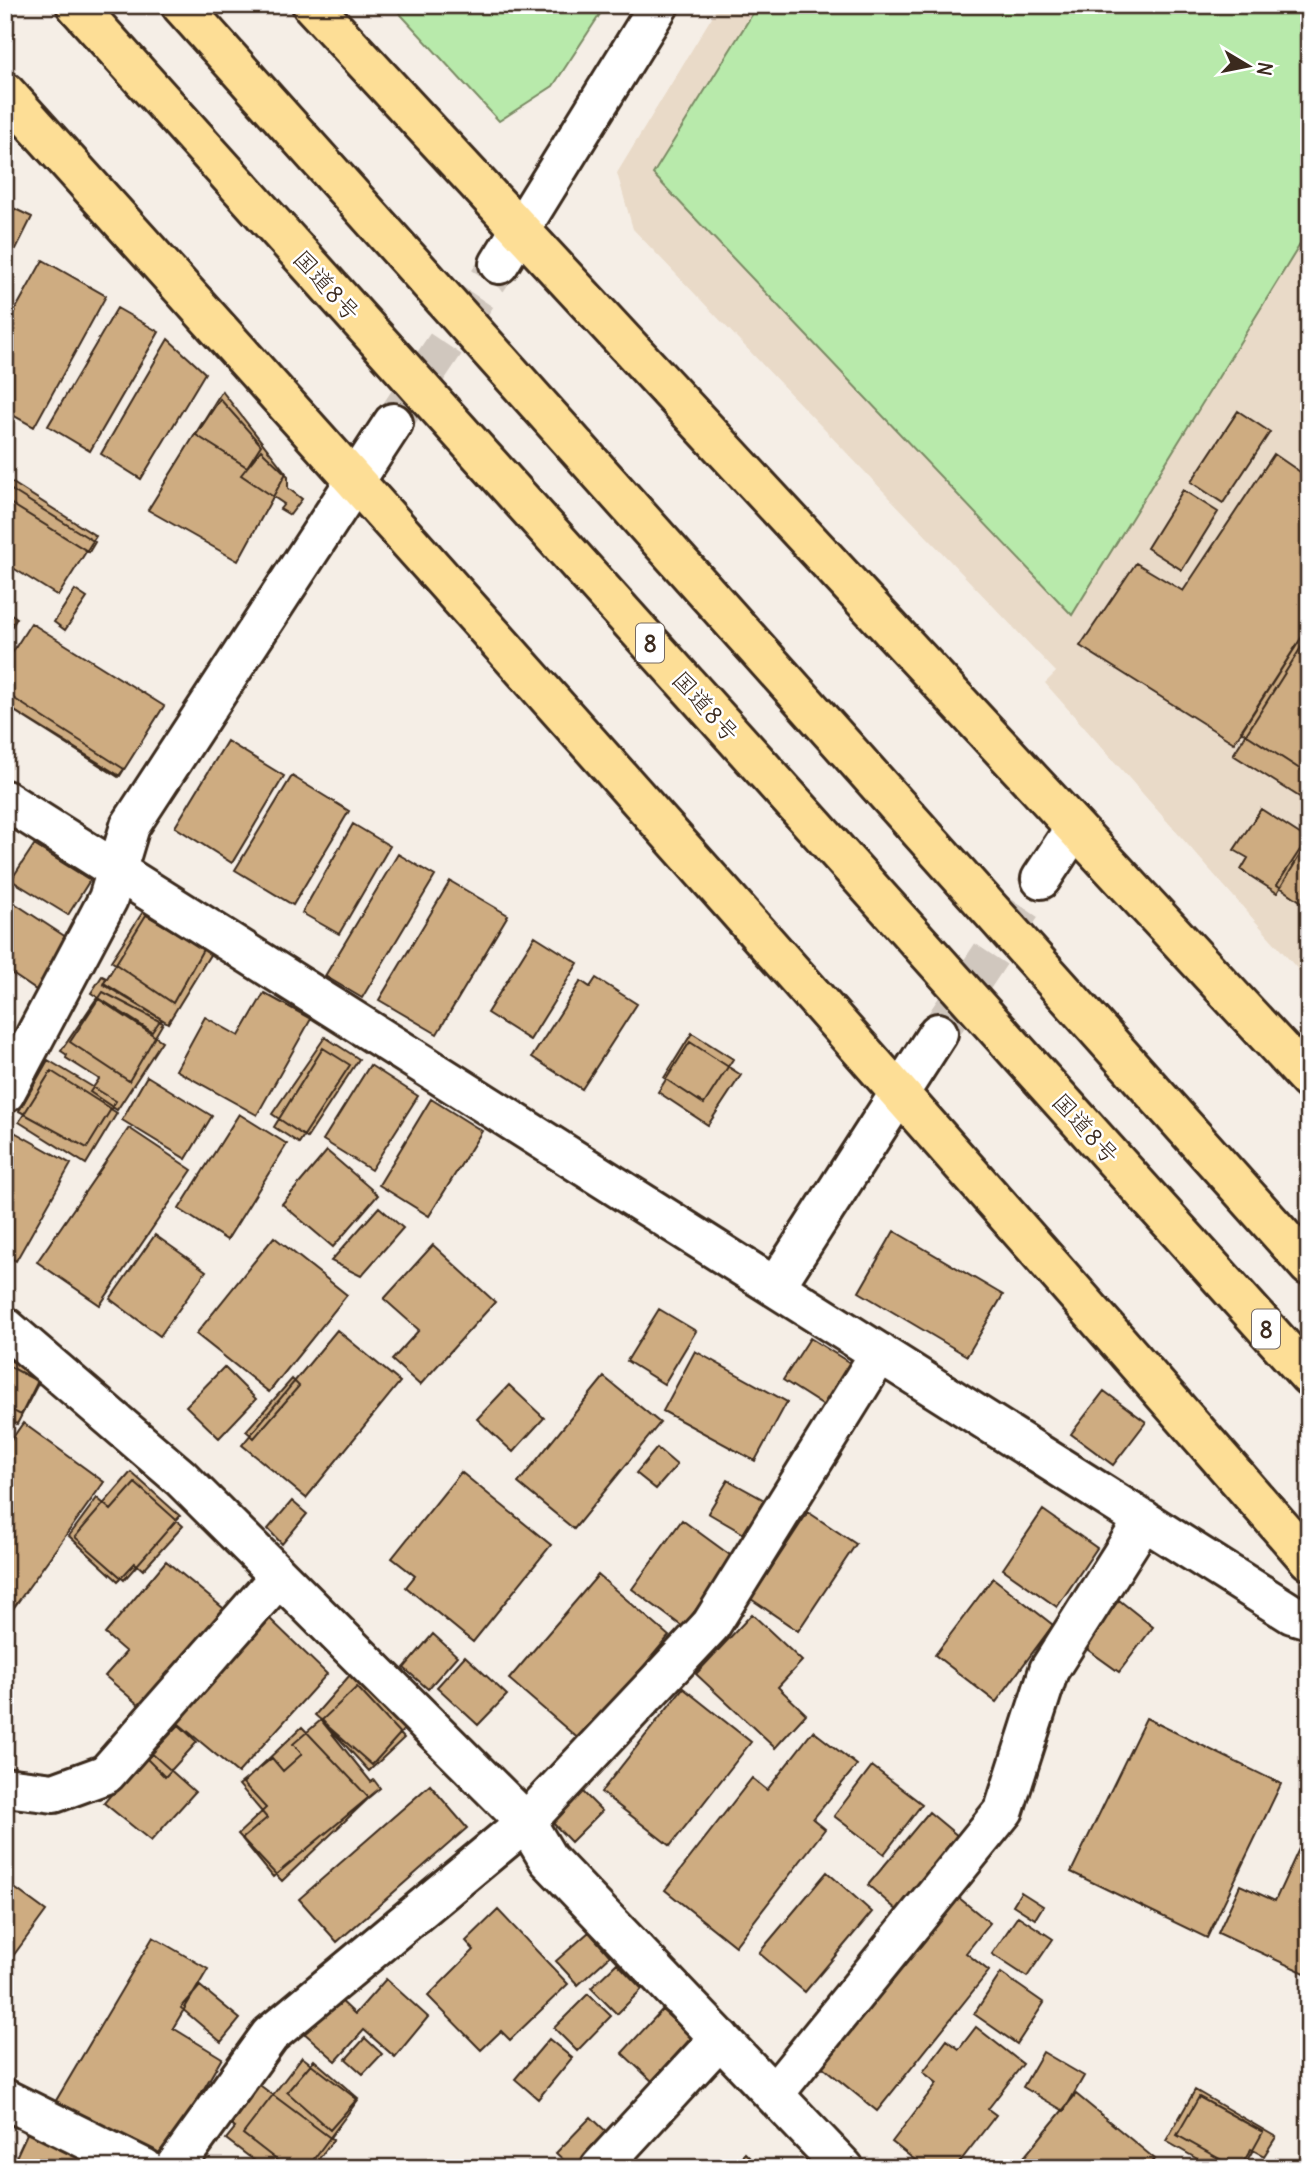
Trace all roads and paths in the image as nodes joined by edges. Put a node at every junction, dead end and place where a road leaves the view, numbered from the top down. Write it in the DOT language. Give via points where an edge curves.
graph roads {
  1 [pos="76,5"];
  2 [pos="181,5"];
  3 [pos="312,5"];
  4 [pos="659,5"];
  5 [pos="5,92"];
  6 [pos="520,227"];
  7 [pos="499,264"];
  8 [pos="393,423"];
  9 [pos="355,479"];
  10 [pos="5,800"];
  11 [pos="1074,829"];
  12 [pos="118,871"];
  13 [pos="1041,879"];
  14 [pos="938,1032"];
  15 [pos="1309,1080"];
  16 [pos="899,1091"];
  17 [pos="5,1093"];
  18 [pos="1309,1266"];
  19 [pos="775,1287"];
  20 [pos="5,1327"];
  21 [pos="880,1353"];
  22 [pos="1309,1376"];
  23 [pos="1144,1520"];
  24 [pos="1309,1560"];
  25 [pos="279,1577"];
  26 [pos="1309,1619"];
  27 [pos="5,1787"];
  28 [pos="526,1822"];
  29 [pos="720,2038"];
  30 [pos="774,2094"];
  31 [pos="5,2099"];
  32 [pos="144,2168"];
  33 [pos="174,2168"];
  34 [pos="600,2168"];
  35 [pos="845,2168"];
  1 -- 22 [label="highway, 国道8号 / 8"];
  2 -- 18 [label="highway"];
  3 -- 6 [label="highway"];
  4 -- 6 [label="street"];
  5 -- 9 [label="highway"];
  6 -- 7 [label="street"];
  6 -- 11 [label="highway"];
  8 -- 9 [label="street"];
  9 -- 12 [label="street" via="130,826"];
  9 -- 16 [label="highway"];
  10 -- 12 [label="street"];
  11 -- 13 [label="street"];
  11 -- 15 [label="highway"];
  12 -- 17 [label="street" via="108,899"];
  12 -- 19 [label="street"];
  14 -- 16 [label="street"];
  16 -- 19 [label="street"];
  16 -- 24 [label="highway"];
  19 -- 21 [label="street"];
  20 -- 25 [label="street" via="181,1478"];
  21 -- 23 [label="street"];
  21 -- 28 [label="street" via="711,1625"];
  23 -- 26 [label="street" via="1293,1614"];
  23 -- 30 [label="street" via="1049,1670 1004,1810"];
  25 -- 27 [label="street" via="106,1774 54,1793"];
  25 -- 28 [label="street"];
  28 -- 29 [label="street" via="548,1859"];
  28 -- 33 [label="street" via="270,2035"];
  29 -- 30 [label="street"];
  29 -- 34 [label="street"];
  30 -- 35 [label="street"];
  31 -- 32 [label="street"];
}
